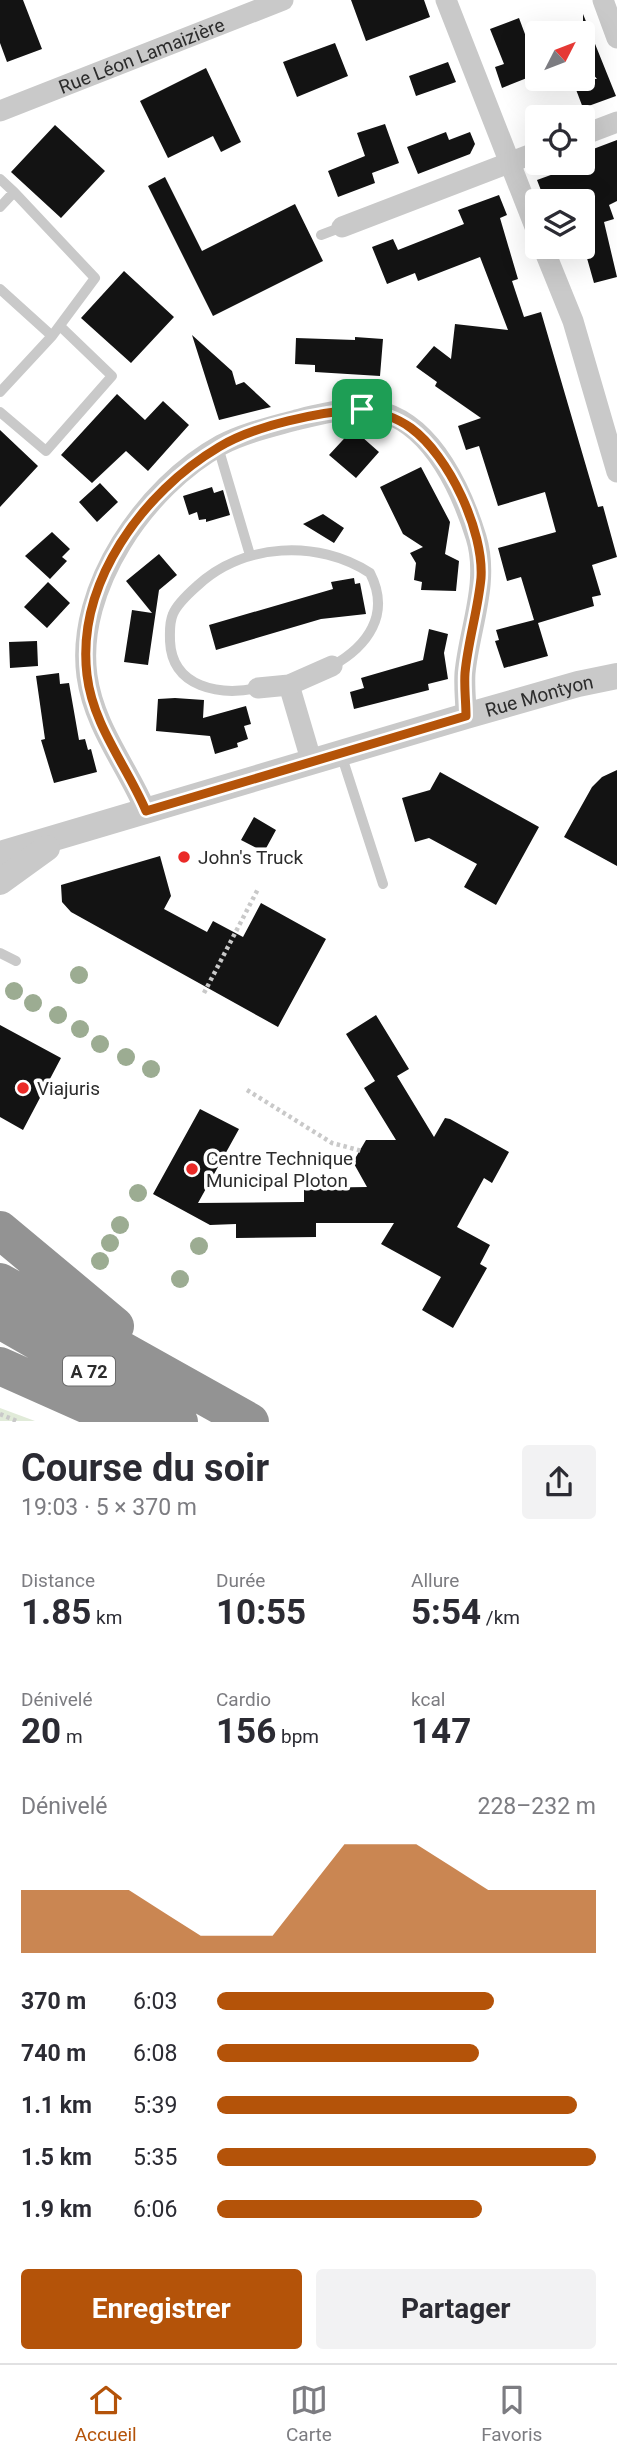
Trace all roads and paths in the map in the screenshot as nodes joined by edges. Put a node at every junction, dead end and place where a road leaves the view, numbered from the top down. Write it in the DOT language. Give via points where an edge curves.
graph roads {
  1 [pos="283,0"];
  2 [pos="446,0"];
  3 [pos="603,0"];
  4 [pos="617,38"];
  5 [pos="0,111"];
  6 [pos="617,122"];
  7 [pos="595,130"];
  8 [pos="525,157"];
  9 [pos="510,163"];
  10 [pos="0,179"];
  11 [pos="14,192"];
  12 [pos="525,201"];
  13 [pos="0,207"];
  14 [pos="342,227"];
  15 [pos="321,235"];
  16 [pos="548,259"];
  17 [pos="0,289"];
  18 [pos="60,326"];
  19 [pos="52,336"];
  20 [pos="0,392"];
  21 [pos="0,412"];
  22 [pos="218,447"];
  23 [pos="617,472"];
  24 [pos="250,555"];
  25 [pos="332,666"];
  26 [pos="617,676"];
  27 [pos="578,684"];
  28 [pos="289,685"];
  29 [pos="258,688"];
  30 [pos="617,689"];
  31 [pos="466,716"];
  32 [pos="341,754"];
  33 [pos="312,763"];
  34 [pos="146,811"];
  35 [pos="59,839"];
  36 [pos="0,855"];
  37 [pos="0,881"];
  38 [pos="383,884"];
  39 [pos="258,890"];
  40 [pos="0,953"];
  41 [pos="16,961"];
  42 [pos="204,993"];
  43 [pos="247,1090"];
  44 [pos="362,1151"];
  45 [pos="0,1230"];
  46 [pos="0,1282"];
  47 [pos="0,1320"];
  48 [pos="139,1360"];
  49 [pos="0,1366"];
  50 [pos="0,1414"];
  51 [pos="19,1422"];
  52 [pos="126,1422"];
  53 [pos="179,1422"];
  54 [pos="250,1422"];
  1 -- 5 [label="street, Rue Léon Lamaizière"];
  2 -- 9 [label="street"];
  3 -- 4 [label="street"];
  6 -- 7 [label="street"];
  8 -- 9 [label="street"];
  9 -- 12 [label="street"];
  9 -- 14 [label="street"];
  10 -- 11 [label="lane"];
  11 -- 13 [label="lane"];
  11 -- 18 [label="lane" via="96,278"];
  14 -- 15 [label="lane"];
  16 -- 23 [label="street" via="573,321"];
  17 -- 19 [label="lane"];
  18 -- 19 [label="lane"];
  18 -- 21 [label="lane" via="113,376 46,450"];
  19 -- 20 [label="lane"];
  22 -- 24 [label="lane"];
  22 -- 31 [label="street" via="301,419 362,409 386,414 431,446 464,502 478,541 481,576 465,675"];
  22 -- 34 [label="street" via="142,512 110,559 97,590 88,635 87,676 99,720"];
  24 -- 25 [label="lane" via="308,551 333,556 370,573 379,600 370,634 360,648"];
  24 -- 29 [label="lane" via="208,576 186,596 169,628 179,671 211,691 237,693"];
  25 -- 28 [label="street"];
  26 -- 27 [label="street, Rue Montyon"];
  27 -- 30 [label="street"];
  27 -- 31 [label="street, Rue Montyon"];
  28 -- 29 [label="street"];
  28 -- 33 [label="street"];
  31 -- 32 [label="street, Rue Montyon"];
  32 -- 33 [label="street, Rue Montyon"];
  32 -- 38 [label="lane"];
  33 -- 34 [label="street, Rue Montyon"];
  34 -- 35 [label="street, Rue Montyon"];
  35 -- 36 [label="street, Rue Montyon"];
  35 -- 37 [label="street, Rue Montyon"];
  39 -- 42 [label="path"];
  40 -- 41 [label="lane"];
  43 -- 44 [label="path" via="332,1143"];
  45 -- 48 [label="highway" via="119,1329"];
  46 -- 48 [label="highway, A 72"];
  47 -- 53 [label="highway, A 72"];
  48 -- 54 [label="highway, A 72"];
  49 -- 52 [label="highway"];
  50 -- 51 [label="path"];
}
